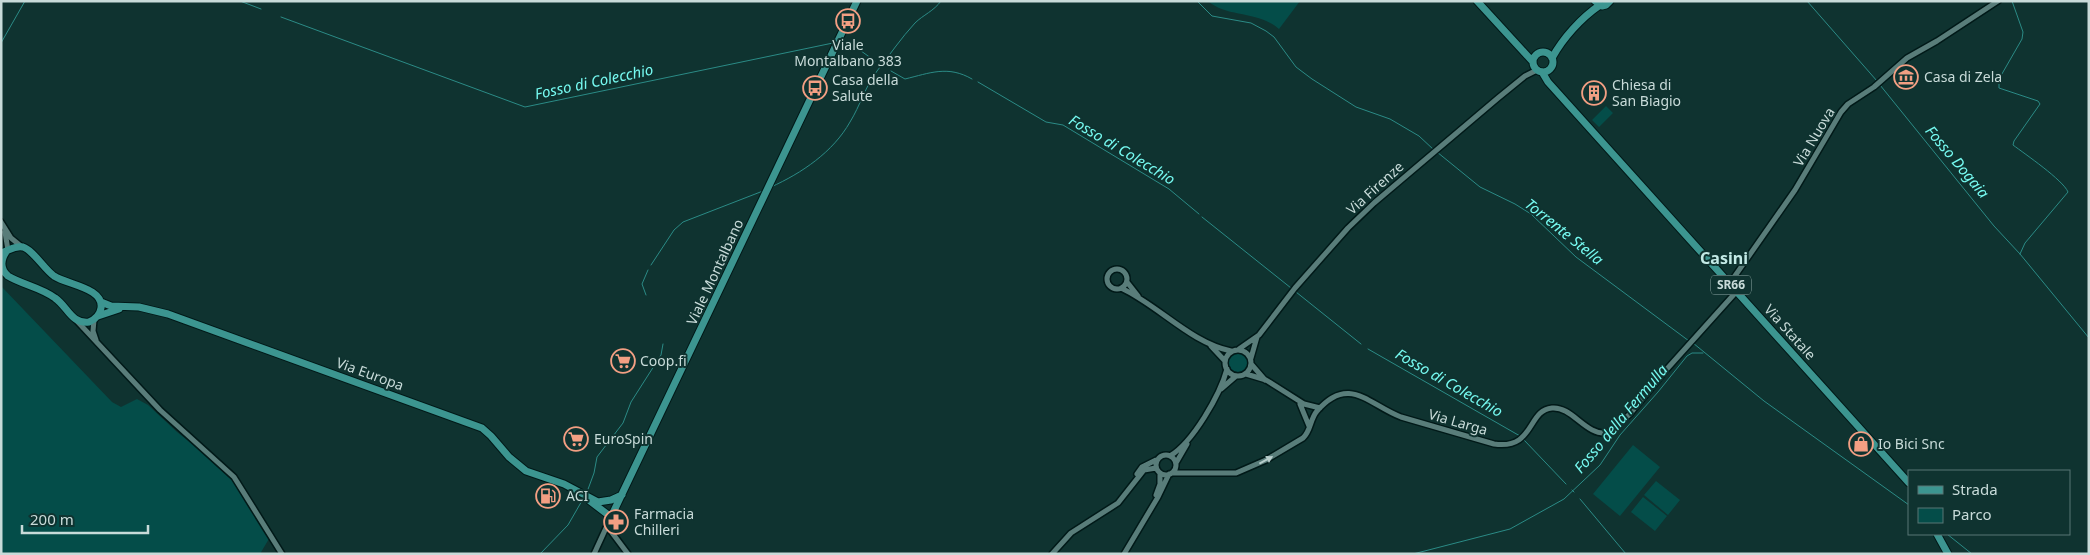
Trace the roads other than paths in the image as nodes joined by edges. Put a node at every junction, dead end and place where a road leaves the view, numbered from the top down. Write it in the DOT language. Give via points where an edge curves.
graph roads {
  1 [pos="857,1"];
  2 [pos="1477,1"];
  3 [pos="1610,1"];
  4 [pos="1998,1"];
  5 [pos="1596,3"];
  6 [pos="1522,52"];
  7 [pos="1537,54"];
  8 [pos="1550,55"];
  9 [pos="1539,68"];
  10 [pos="1,222"];
  11 [pos="4,229"];
  12 [pos="22,247"];
  13 [pos="5,252"];
  14 [pos="2,267"];
  15 [pos="1127,282"];
  16 [pos="1730,283"];
  17 [pos="1121,288"];
  18 [pos="1737,291"];
  19 [pos="1140,299"];
  20 [pos="101,302"];
  21 [pos="126,307"];
  22 [pos="96,318"];
  23 [pos="76,320"];
  24 [pos="1259,335"];
  25 [pos="98,343"];
  26 [pos="1209,344"];
  27 [pos="1240,349"];
  28 [pos="1231,351"];
  29 [pos="1251,358"];
  30 [pos="1225,361"];
  31 [pos="1252,364"];
  32 [pos="1227,369"];
  33 [pos="1246,374"];
  34 [pos="1236,376"];
  35 [pos="1266,380"];
  36 [pos="1219,391"];
  37 [pos="1298,402"];
  38 [pos="1320,408"];
  39 [pos="1310,427"];
  40 [pos="1195,430"];
  41 [pos="1170,456"];
  42 [pos="1156,460"];
  43 [pos="1176,465"];
  44 [pos="1156,468"];
  45 [pos="1185,472"];
  46 [pos="1160,474"];
  47 [pos="1170,474"];
  48 [pos="1136,479"];
  49 [pos="1908,482"];
  50 [pos="622,495"];
  51 [pos="587,497"];
  52 [pos="598,502"];
  53 [pos="611,518"];
  54 [pos="1143,521"];
  55 [pos="607,526"];
  56 [pos="1938,535"];
  57 [pos="282,554"];
  58 [pos="594,554"];
  59 [pos="628,554"];
  60 [pos="1052,554"];
  61 [pos="1124,554"];
  62 [pos="1948,554"];
  1 -- 50 [label="main road, Viale Montalbano"];
  2 -- 6 [label="main road, Via Statale / SR66"];
  3 -- 5 [label="main road" via="1606,5"];
  4 -- 16 [label="street, Via Nuova" via="1907,58 1841,112 1796,190"];
  5 -- 8 [label="main road"];
  6 -- 7 [label="main road"];
  6 -- 9 [label="main road, Via Statale / SR66"];
  7 -- 8 [label="main road"];
  7 -- 9 [label="main road"];
  8 -- 9 [label="main road" via="1552,66"];
  9 -- 16 [label="main road, Via Statale / SR66" via="1548,82"];
  9 -- 24 [label="street, Via Firenze" via="1446,141 1348,228"];
  10 -- 11 [label="street"];
  11 -- 12 [label="street"];
  11 -- 13 [label="street"];
  12 -- 13 [label="main road"];
  12 -- 20 [label="main road, Via Europa" via="54,276 95,293"];
  13 -- 14 [label="main road"];
  14 -- 23 [label="main road" via="11,278 37,287 55,298"];
  15 -- 17 [label="street"];
  15 -- 17 [label="street" via="1127,275 1122,270 1109,272 1109,285 1114,289"];
  15 -- 19 [label="street"];
  16 -- 18 [label="main road, Via Statale / SR66"];
  17 -- 19 [label="street"];
  18 -- 38 [label="street, Via Larga" via="1630,414 1604,434 1552,408 1537,415 1519,440 1506,445 1391,414 1356,394 1338,396"];
  18 -- 49 [label="main road, Via Statale / SR66"];
  19 -- 26 [label="street"];
  20 -- 21 [label="main road, Via Europa"];
  20 -- 22 [label="main road"];
  21 -- 22 [label="main road, Via Europa"];
  21 -- 51 [label="main road, Via Europa" via="168,314 482,428 519,466"];
  22 -- 23 [label="main road, Via Europa" via="87,323"];
  22 -- 25 [label="street" via="93,331"];
  23 -- 25 [label="street"];
  24 -- 27 [label="street, Via Firenze"];
  24 -- 29 [label="street, Via Firenze"];
  25 -- 57 [label="street" via="160,410 234,477"];
  26 -- 28 [label="street"];
  26 -- 30 [label="street"];
  27 -- 28 [label="street, Via Firenze"];
  27 -- 29 [label="street"];
  28 -- 30 [label="street"];
  29 -- 31 [label="street, Via Firenze"];
  30 -- 32 [label="street"];
  31 -- 33 [label="street"];
  31 -- 35 [label="street"];
  32 -- 34 [label="street"];
  32 -- 36 [label="street"];
  33 -- 34 [label="street"];
  33 -- 35 [label="street"];
  34 -- 36 [label="street"];
  35 -- 37 [label="street"];
  36 -- 40 [label="street"];
  37 -- 38 [label="street"];
  37 -- 39 [label="street"];
  38 -- 39 [label="street"];
  45 -- 39 [label="street, one-way" via="1233,474 1248,469 1297,442"];
  40 -- 41 [label="street"];
  40 -- 43 [label="street"];
  41 -- 42 [label="street" via="1161,455"];
  41 -- 43 [label="street"];
  42 -- 44 [label="street"];
  42 -- 48 [label="street" via="1142,467"];
  43 -- 45 [label="street"];
  43 -- 47 [label="street"];
  44 -- 46 [label="street"];
  44 -- 48 [label="street" via="1146,469"];
  45 -- 47 [label="street"];
  46 -- 47 [label="street"];
  46 -- 54 [label="street" via="1159,488"];
  47 -- 54 [label="street"];
  48 -- 60 [label="street" via="1113,508 1071,533"];
  50 -- 52 [label="main road"];
  50 -- 53 [label="main road, Viale Montalbano"];
  51 -- 52 [label="main road"];
  51 -- 53 [label="main road"];
  52 -- 53 [label="main road"];
  53 -- 55 [label="street, Viale Montalbano"];
  54 -- 61 [label="street"];
  55 -- 58 [label="street, Viale Montalbano"];
  55 -- 59 [label="street"];
  56 -- 62 [label="main road"];
}
